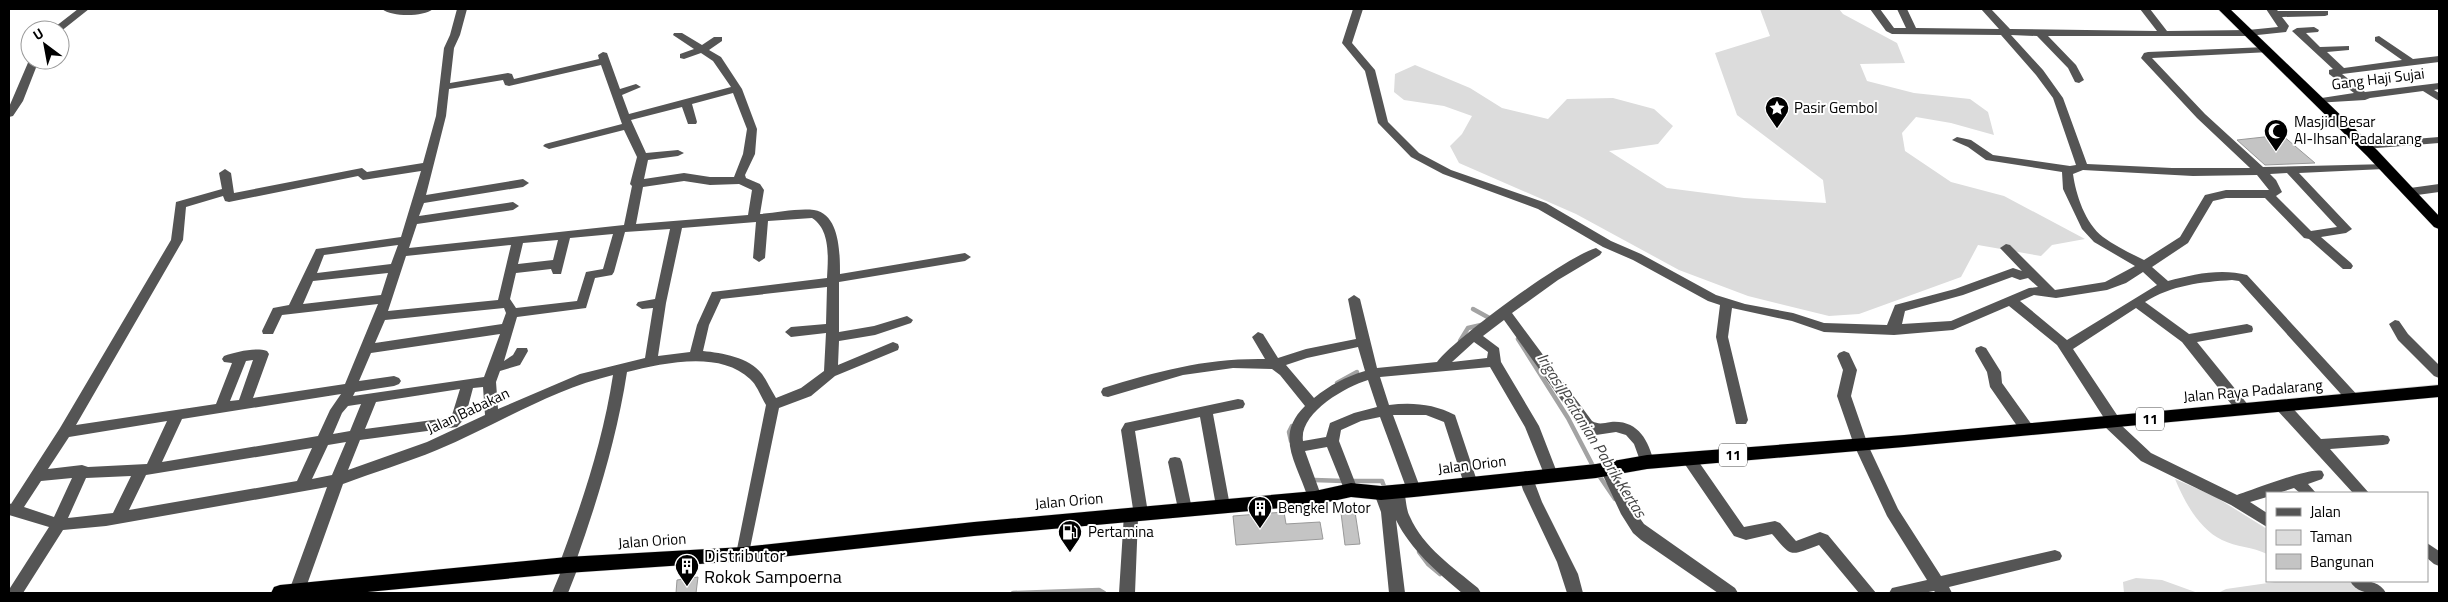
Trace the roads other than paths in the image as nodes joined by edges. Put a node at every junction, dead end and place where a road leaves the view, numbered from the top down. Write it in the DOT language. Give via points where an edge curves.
graph roads {
  1 [pos="84,9"];
  2 [pos="387,9"];
  3 [pos="428,9"];
  4 [pos="462,9"];
  5 [pos="1358,9"];
  6 [pos="1875,9"];
  7 [pos="1902,9"];
  8 [pos="1986,9"];
  9 [pos="2144,9"];
  10 [pos="2224,9"];
  11 [pos="2272,11"];
  12 [pos="2324,13"];
  13 [pos="69,20"];
  14 [pos="2314,30"];
  15 [pos="1913,32"];
  16 [pos="2006,33"];
  17 [pos="2040,33"];
  18 [pos="2248,33"];
  19 [pos="2164,34"];
  20 [pos="678,35"];
  21 [pos="718,39"];
  22 [pos="2379,39"];
  23 [pos="2345,48"];
  24 [pos="703,49"];
  25 [pos="2266,50"];
  26 [pos="2318,50"];
  27 [pos="684,56"];
  28 [pos="2439,59"];
  29 [pos="2412,63"];
  30 [pos="29,70"];
  31 [pos="2342,71"];
  32 [pos="2079,80"];
  33 [pos="2439,86"];
  34 [pos="636,87"];
  35 [pos="2425,88"];
  36 [pos="737,89"];
  37 [pos="443,91"];
  38 [pos="617,93"];
  39 [pos="2365,97"];
  40 [pos="2439,98"];
  41 [pos="2320,101"];
  42 [pos="687,104"];
  43 [pos="9,114"];
  44 [pos="627,122"];
  45 [pos="692,122"];
  46 [pos="1958,140"];
  47 [pos="2439,140"];
  48 [pos="550,146"];
  49 [pos="2365,146"];
  50 [pos="678,153"];
  51 [pos="643,158"];
  52 [pos="429,166"];
  53 [pos="2384,166"];
  54 [pos="2083,167"];
  55 [pos="2070,170"];
  56 [pos="2290,170"];
  57 [pos="2260,171"];
  58 [pos="225,173"];
  59 [pos="741,180"];
  60 [pos="523,183"];
  61 [pos="636,184"];
  62 [pos="2439,188"];
  63 [pos="227,191"];
  64 [pos="2410,192"];
  65 [pos="2269,195"];
  66 [pos="419,200"];
  67 [pos="514,206"];
  68 [pos="757,218"];
  69 [pos="411,221"];
  70 [pos="677,224"];
  71 [pos="2439,224"];
  72 [pos="624,228"];
  73 [pos="565,235"];
  74 [pos="2314,236"];
  75 [pos="404,240"];
  76 [pos="518,240"];
  77 [pos="2006,248"];
  78 [pos="1596,252"];
  79 [pos="400,253"];
  80 [pos="965,257"];
  81 [pos="758,258"];
  82 [pos="2142,265"];
  83 [pos="2347,266"];
  84 [pos="395,268"];
  85 [pos="511,269"];
  86 [pos="2032,272"];
  87 [pos="314,277"];
  88 [pos="833,280"];
  89 [pos="2166,286"];
  90 [pos="2051,293"];
  91 [pos="385,299"];
  92 [pos="1354,299"];
  93 [pos="2010,300"];
  94 [pos="2137,302"];
  95 [pos="503,303"];
  96 [pos="660,303"];
  97 [pos="1726,303"];
  98 [pos="642,305"];
  99 [pos="294,309"];
  100 [pos="512,313"];
  101 [pos="1502,313"];
  102 [pos="380,316"];
  103 [pos="907,320"];
  104 [pos="2395,324"];
  105 [pos="508,328"];
  106 [pos="2247,329"];
  107 [pos="1894,330"];
  108 [pos="268,331"];
  109 [pos="791,332"];
  110 [pos="833,333"];
  111 [pos="1473,336"];
  112 [pos="1258,338"];
  113 [pos="2187,340"];
  114 [pos="1362,342"];
  115 [pos="893,347"];
  116 [pos="2066,347"];
  117 [pos="366,348"];
  118 [pos="522,351"];
  119 [pos="1982,351"];
  120 [pos="1844,356"];
  121 [pos="695,357"];
  122 [pos="651,361"];
  123 [pos="1494,362"];
  124 [pos="1274,364"];
  125 [pos="1441,366"];
  126 [pos="495,367"];
  127 [pos="621,368"];
  128 [pos="1371,372"];
  129 [pos="830,373"];
  130 [pos="2439,373"];
  131 [pos="394,380"];
  132 [pos="489,382"];
  133 [pos="468,383"];
  134 [pos="349,387"];
  135 [pos="1108,392"];
  136 [pos="2437,394"];
  137 [pos="371,398"];
  138 [pos="2354,399"];
  139 [pos="344,402"];
  140 [pos="1238,404"];
  141 [pos="244,405"];
  142 [pos="773,405"];
  143 [pos="1313,406"];
  144 [pos="2282,406"];
  145 [pos="221,408"];
  146 [pos="2244,410"];
  147 [pos="1206,411"];
  148 [pos="1385,412"];
  149 [pos="177,416"];
  150 [pos="492,417"];
  151 [pos="1741,420"];
  152 [pos="2112,422"];
  153 [pos="2026,429"];
  154 [pos="65,432"];
  155 [pos="356,435"];
  156 [pos="2383,440"];
  157 [pos="321,441"];
  158 [pos="1332,441"];
  159 [pos="1861,445"];
  160 [pos="2317,445"];
  161 [pos="1297,447"];
  162 [pos="1689,459"];
  163 [pos="1175,462"];
  164 [pos="1647,462"];
  165 [pos="146,469"];
  166 [pos="1602,469"];
  167 [pos="82,471"];
  168 [pos="1551,475"];
  169 [pos="2317,475"];
  170 [pos="36,476"];
  171 [pos="1526,477"];
  172 [pos="337,480"];
  173 [pos="2295,481"];
  174 [pos="1471,484"];
  175 [pos="301,487"];
  176 [pos="1351,490"];
  177 [pos="1394,492"];
  178 [pos="2308,492"];
  179 [pos="2361,492"];
  180 [pos="1315,498"];
  181 [pos="2236,501"];
  182 [pos="1223,506"];
  183 [pos="12,509"];
  184 [pos="1184,509"];
  185 [pos="1136,514"];
  186 [pos="118,518"];
  187 [pos="2266,520"];
  188 [pos="55,530"];
  189 [pos="2428,550"];
  190 [pos="743,554"];
  191 [pos="2055,556"];
  192 [pos="2439,560"];
  193 [pos="569,565"];
  194 [pos="2360,582"];
  195 [pos="1940,588"];
  196 [pos="362,590"];
  197 [pos="294,592"];
  198 [pos="15,593"];
  199 [pos="560,593"];
  200 [pos="1127,593"];
  201 [pos="1397,593"];
  202 [pos="1473,593"];
  203 [pos="1575,593"];
  204 [pos="1730,593"];
  205 [pos="1868,593"];
  206 [pos="1897,593"];
  207 [pos="2378,593"];
  1 -- 13 [label="street"];
  2 -- 3 [label="street" via="401,13"];
  4 -- 37 [label="street" via="449,48"];
  5 -- 97 [label="street" via="1347,43 1370,70 1383,123 1410,151 1447,172 1542,206 1607,244"];
  6 -- 15 [label="street" via="1889,30"];
  7 -- 15 [label="street"];
  8 -- 16 [label="street"];
  9 -- 19 [label="street"];
  10 -- 18 [label="highway"];
  11 -- 12 [label="street"];
  11 -- 18 [label="street" via="2284,26 2282,30"];
  14 -- 26 [label="street" via="2297,31"];
  15 -- 16 [label="street"];
  16 -- 17 [label="street"];
  16 -- 54 [label="street" via="2057,98"];
  17 -- 19 [label="street"];
  17 -- 32 [label="street" via="2072,67"];
  18 -- 19 [label="street"];
  18 -- 25 [label="highway"];
  20 -- 24 [label="street"];
  21 -- 24 [label="street"];
  22 -- 29 [label="street"];
  23 -- 26 [label="street"];
  24 -- 27 [label="street"];
  24 -- 36 [label="street" via="724,66"];
  25 -- 41 [label="highway"];
  25 -- 57 [label="street" via="2148,55 2146,58"];
  26 -- 31 [label="street"];
  28 -- 29 [label="street"];
  29 -- 31 [label="street"];
  30 -- 43 [label="street" via="20,101"];
  31 -- 39 [label="street" via="2333,72"];
  33 -- 35 [label="street, Gang Haji Sujai"];
  34 -- 38 [label="street"];
  35 -- 39 [label="street, Gang Haji Sujai"];
  35 -- 40 [label="street"];
  36 -- 42 [label="street"];
  36 -- 59 [label="street" via="752,129 749,154 739,175"];
  37 -- 38 [label="street" via="509,83 604,58"];
  37 -- 52 [label="street" via="441,116"];
  38 -- 44 [label="street"];
  39 -- 41 [label="street, Gang Haji Sujai"];
  41 -- 49 [label="highway"];
  42 -- 44 [label="street"];
  42 -- 45 [label="street"];
  44 -- 48 [label="street"];
  44 -- 51 [label="street"];
  46 -- 55 [label="street" via="1969,141 1990,158"];
  47 -- 49 [label="street"];
  49 -- 53 [label="highway"];
  50 -- 51 [label="street"];
  51 -- 61 [label="street"];
  52 -- 63 [label="street" via="363,176 362,172 229,198"];
  52 -- 66 [label="street"];
  53 -- 56 [label="street"];
  53 -- 64 [label="highway"];
  54 -- 55 [label="street"];
  54 -- 57 [label="street" via="2166,173"];
  55 -- 82 [label="street" via="2067,174 2069,189 2086,226 2098,239"];
  56 -- 57 [label="street"];
  56 -- 74 [label="street" via="2346,229"];
  57 -- 65 [label="street" via="2275,188 2276,192"];
  58 -- 63 [label="street"];
  59 -- 61 [label="street" via="710,181 684,177"];
  59 -- 68 [label="street" via="758,190"];
  60 -- 66 [label="street"];
  61 -- 72 [label="street"];
  62 -- 64 [label="street"];
  63 -- 154 [label="street" via="180,205 177,240"];
  64 -- 71 [label="highway"];
  65 -- 74 [label="street" via="2305,233"];
  65 -- 82 [label="street" via="2230,194 2208,198 2184,240"];
  66 -- 69 [label="street"];
  67 -- 69 [label="street"];
  68 -- 70 [label="street"];
  68 -- 81 [label="street"];
  68 -- 88 [label="street" via="813,214 822,218 831,238"];
  69 -- 75 [label="street"];
  70 -- 72 [label="street"];
  70 -- 96 [label="street"];
  72 -- 73 [label="street"];
  72 -- 100 [label="street" via="608,272 590,275 582,305"];
  73 -- 76 [label="street"];
  73 -- 85 [label="street" via="557,268"];
  74 -- 83 [label="street"];
  75 -- 79 [label="street"];
  75 -- 99 [label="street" via="320,252"];
  76 -- 79 [label="street"];
  76 -- 85 [label="street"];
  77 -- 86 [label="street"];
  78 -- 101 [label="street"];
  79 -- 84 [label="street"];
  80 -- 88 [label="street"];
  82 -- 89 [label="street"];
  82 -- 90 [label="street" via="2122,280 2107,286 2080,292"];
  84 -- 87 [label="street"];
  84 -- 91 [label="street"];
  85 -- 95 [label="street"];
  86 -- 90 [label="street"];
  86 -- 107 [label="street" via="2020,276 2013,272 1959,292 1899,308"];
  88 -- 110 [label="street"];
  88 -- 121 [label="street" via="716,295 703,325"];
  89 -- 94 [label="street" via="2148,293"];
  89 -- 138 [label="street" via="2212,277 2243,278"];
  90 -- 93 [label="street" via="2033,292"];
  91 -- 99 [label="street"];
  91 -- 102 [label="street"];
  92 -- 114 [label="street"];
  93 -- 107 [label="street" via="1953,324"];
  93 -- 116 [label="street"];
  94 -- 113 [label="street"];
  94 -- 116 [label="street"];
  95 -- 100 [label="street" via="510,305"];
  95 -- 102 [label="street"];
  96 -- 98 [label="street"];
  96 -- 122 [label="street"];
  97 -- 107 [label="street" via="1824,327"];
  97 -- 151 [label="street" via="1722,337"];
  99 -- 108 [label="street" via="277,311"];
  100 -- 105 [label="street"];
  101 -- 111 [label="street"];
  101 -- 164 [label="street" via="1515,324 1587,425 1596,430 1610,426 1632,431 1638,437"];
  102 -- 117 [label="street"];
  103 -- 110 [label="street" via="875,330"];
  104 -- 130 [label="street" via="2403,337"];
  105 -- 117 [label="street"];
  105 -- 126 [label="street"];
  106 -- 113 [label="street"];
  109 -- 110 [label="street"];
  110 -- 129 [label="street"];
  111 -- 123 [label="street" via="1491,347"];
  111 -- 125 [label="street" via="1448,356"];
  112 -- 124 [label="street"];
  113 -- 146 [label="street"];
  114 -- 124 [label="street"];
  114 -- 128 [label="street"];
  115 -- 129 [label="street"];
  116 -- 152 [label="street"];
  117 -- 134 [label="street"];
  118 -- 126 [label="street" via="513,363"];
  119 -- 153 [label="street" via="1994,372 1995,384"];
  120 -- 159 [label="street" via="1850,370 1844,396"];
  121 -- 122 [label="street, Jalan Babakan"];
  121 -- 142 [label="street, Jalan Babakan" via="724,358 745,368 762,383"];
  122 -- 127 [label="street, Jalan Babakan"];
  123 -- 125 [label="street" via="1453,368"];
  123 -- 168 [label="street" via="1532,426"];
  124 -- 135 [label="street" via="1183,370"];
  124 -- 143 [label="street" via="1285,372"];
  125 -- 128 [label="street"];
  126 -- 132 [label="street"];
  127 -- 150 [label="street, Jalan Babakan" via="585,377"];
  127 -- 193 [label="street" via="616,408 598,480"];
  128 -- 143 [label="street" via="1344,383"];
  128 -- 148 [label="street"];
  129 -- 142 [label="street" via="806,392"];
  131 -- 134 [label="street"];
  132 -- 133 [label="street"];
  132 -- 150 [label="street"];
  133 -- 137 [label="street"];
  133 -- 155 [label="street" via="456,421"];
  134 -- 139 [label="street"];
  134 -- 141 [label="street"];
  136 -- 138 [label="highway, Jalan Raya Padalarang / 11"];
  137 -- 139 [label="street"];
  137 -- 155 [label="street"];
  138 -- 144 [label="highway, Jalan Raya Padalarang / 11"];
  139 -- 157 [label="street"];
  140 -- 147 [label="street"];
  141 -- 145 [label="street"];
  141 -- 145 [label="street" via="262,354 235,358"];
  142 -- 190 [label="street"];
  143 -- 161 [label="street" via="1296,428"];
  144 -- 146 [label="highway, Jalan Raya Padalarang / 11"];
  144 -- 160 [label="street"];
  145 -- 149 [label="street"];
  146 -- 152 [label="highway, Jalan Raya Padalarang / 11"];
  147 -- 182 [label="street"];
  147 -- 185 [label="street" via="1130,427"];
  148 -- 158 [label="street" via="1343,421 1335,427"];
  148 -- 174 [label="street" via="1420,410 1444,414 1450,419"];
  148 -- 177 [label="street"];
  149 -- 154 [label="street"];
  149 -- 165 [label="street"];
  150 -- 172 [label="street, Jalan Babakan" via="432,446"];
  152 -- 153 [label="highway, Jalan Raya Padalarang / 11"];
  152 -- 181 [label="street" via="2146,457"];
  153 -- 159 [label="highway, Jalan Raya Padalarang / 11"];
  154 -- 170 [label="street"];
  155 -- 157 [label="street"];
  155 -- 172 [label="street"];
  156 -- 160 [label="street"];
  157 -- 165 [label="street"];
  157 -- 175 [label="street"];
  158 -- 161 [label="street"];
  158 -- 176 [label="street"];
  159 -- 162 [label="highway, Jalan Orion / 11"];
  159 -- 195 [label="street" via="1892,512"];
  160 -- 179 [label="street"];
  161 -- 180 [label="street"];
  162 -- 164 [label="highway, Jalan Orion / 11"];
  162 -- 205 [label="street" via="1739,532 1746,534 1775,527 1793,548 1823,539"];
  163 -- 184 [label="street"];
  164 -- 166 [label="highway, Jalan Orion / 11"];
  165 -- 167 [label="street"];
  165 -- 186 [label="street"];
  166 -- 168 [label="highway, Jalan Orion / 11"];
  166 -- 204 [label="street" via="1645,537"];
  167 -- 170 [label="street"];
  167 -- 188 [label="street"];
  168 -- 171 [label="highway, Jalan Orion / 11"];
  169 -- 173 [label="street"];
  170 -- 183 [label="street"];
  171 -- 174 [label="highway, Jalan Orion / 11"];
  171 -- 203 [label="street" via="1533,501 1571,576"];
  172 -- 175 [label="street, Jalan Babakan"];
  172 -- 197 [label="street"];
  173 -- 178 [label="street"];
  173 -- 181 [label="street"];
  174 -- 177 [label="highway, Jalan Orion / 11"];
  175 -- 186 [label="street, Jalan Babakan"];
  176 -- 177 [label="highway, Jalan Orion / 11"];
  176 -- 180 [label="highway, Jalan Orion / 11"];
  177 -- 201 [label="street" via="1388,512"];
  177 -- 202 [label="street" via="1397,506 1418,542"];
  180 -- 182 [label="highway, Jalan Orion / 11"];
  181 -- 187 [label="street"];
  182 -- 184 [label="highway, Jalan Orion / 11"];
  183 -- 188 [label="street, Jalan Babakan"];
  184 -- 185 [label="highway, Jalan Orion / 11"];
  185 -- 190 [label="highway, Jalan Orion / 11"];
  185 -- 200 [label="street"];
  186 -- 188 [label="street, Jalan Babakan"];
  188 -- 198 [label="street"];
  189 -- 192 [label="street"];
  190 -- 193 [label="highway, Jalan Orion / 11"];
  191 -- 195 [label="street"];
  193 -- 196 [label="highway, Jalan Orion / 11"];
  193 -- 199 [label="street"];
  194 -- 207 [label="street"];
  195 -- 206 [label="street"];
  196 -- 197 [label="highway, Jalan Orion / 11"];
}
